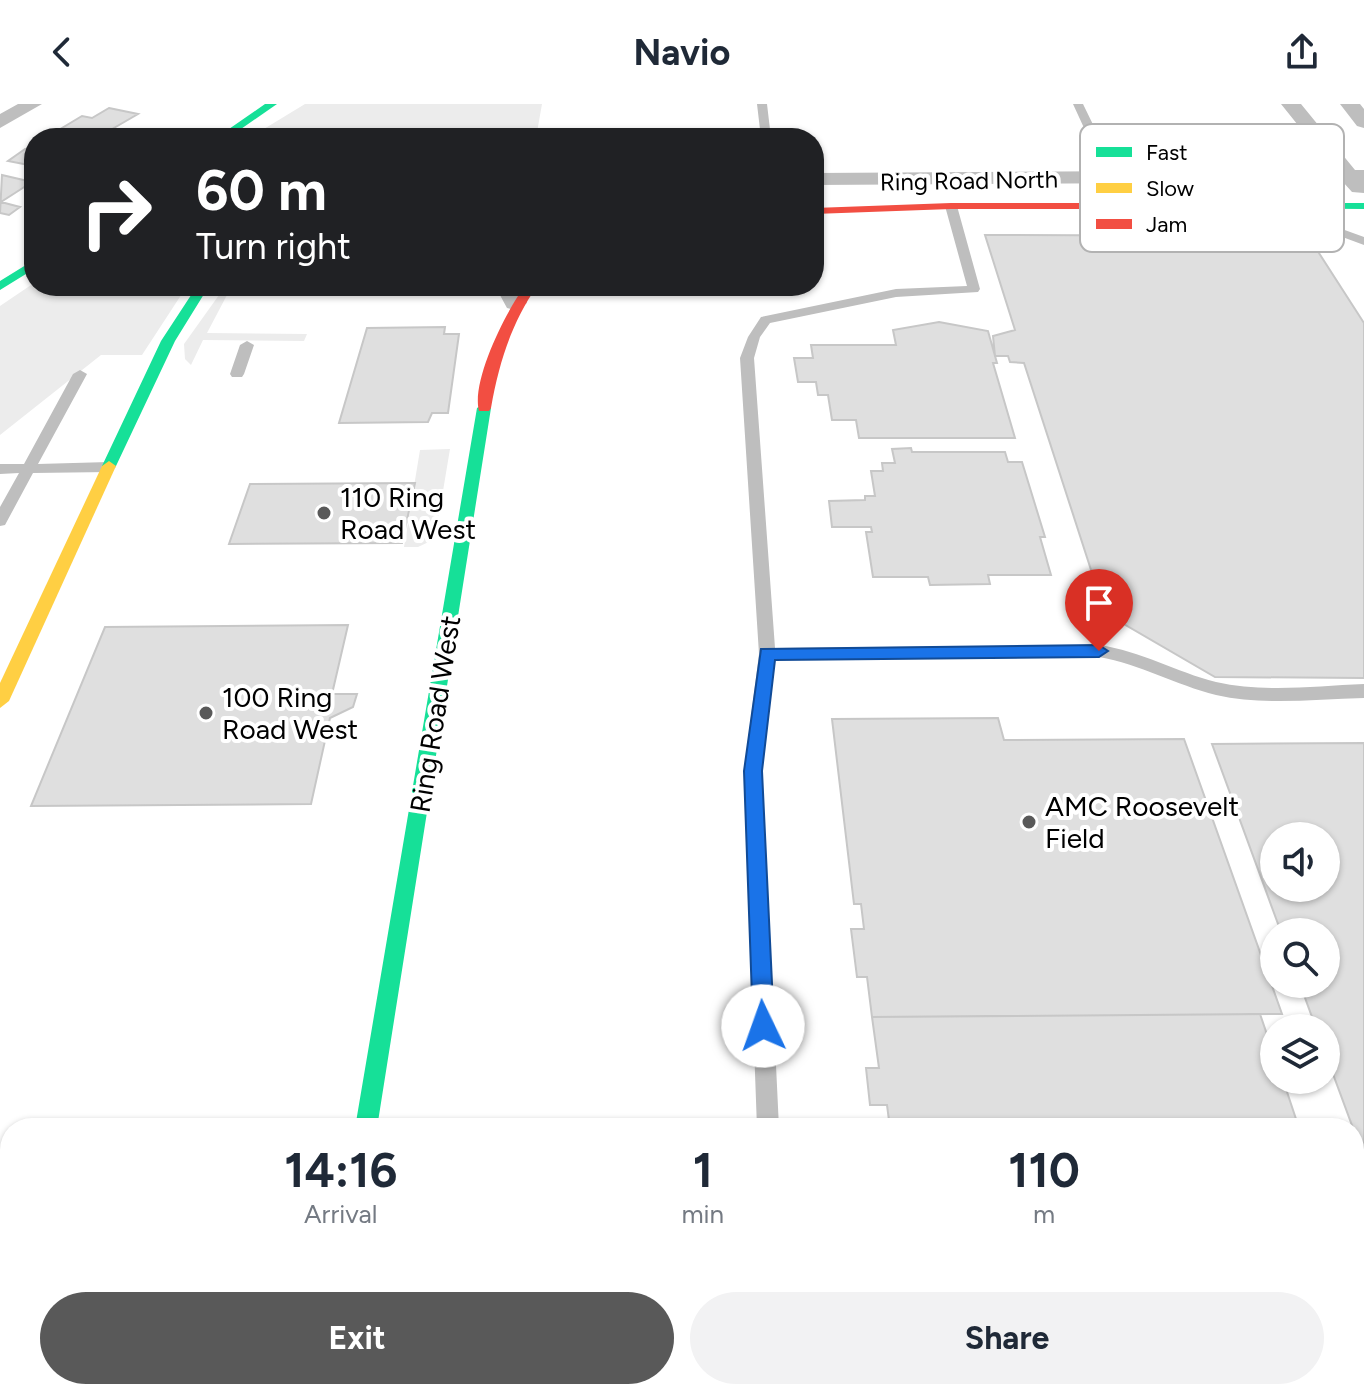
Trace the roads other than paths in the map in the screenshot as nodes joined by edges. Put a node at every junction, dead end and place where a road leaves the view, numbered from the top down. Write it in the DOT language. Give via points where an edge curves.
graph roads {
  1 [pos="32,104"];
  2 [pos="272,104"];
  3 [pos="762,104"];
  4 [pos="1078,104"];
  5 [pos="1291,104"];
  6 [pos="1350,104"];
  7 [pos="0,122"];
  8 [pos="1306,122"];
  9 [pos="1364,122"];
  10 [pos="1087,124"];
  11 [pos="236,128"];
  12 [pos="765,128"];
  13 [pos="1357,176"];
  14 [pos="1080,178"];
  15 [pos="824,179"];
  16 [pos="1364,195"];
  17 [pos="951,206"];
  18 [pos="1080,206"];
  19 [pos="824,211"];
  20 [pos="1344,234"];
  21 [pos="1364,241"];
  22 [pos="24,270"];
  23 [pos="0,286"];
  24 [pos="197,296"];
  25 [pos="516,296"];
  26 [pos="247,345"];
  27 [pos="80,374"];
  28 [pos="237,374"];
  29 [pos="109,467"];
  30 [pos="0,469"];
  31 [pos="29,469"];
  32 [pos="0,521"];
  33 [pos="767,654"];
  34 [pos="1364,691"];
  35 [pos="0,701"];
  36 [pos="368,1118"];
  37 [pos="768,1118"];
  1 -- 7 [label="street"];
  2 -- 11 [label="street"];
  3 -- 12 [label="lane"];
  4 -- 10 [label="lane"];
  5 -- 8 [label="street"];
  6 -- 9 [label="street"];
  13 -- 16 [label="street"];
  14 -- 15 [label="street, Ring Road North"];
  17 -- 18 [label="street, Ring Road North"];
  17 -- 19 [label="street, Ring Road North"];
  17 -- 33 [label="lane" via="974,289 896,293 818,307 766,320 754,337 747,358"];
  20 -- 21 [label="lane"];
  22 -- 23 [label="street"];
  24 -- 29 [label="street" via="168,341"];
  25 -- 36 [label="street, Ring Road West" via="490,374"];
  26 -- 28 [label="lane"];
  27 -- 31 [label="lane"];
  29 -- 31 [label="lane"];
  29 -- 35 [label="street"];
  30 -- 31 [label="lane"];
  31 -- 32 [label="lane"];
  33 -- 34 [label="lane" via="1099,651 1235,692"];
  33 -- 37 [label="lane" via="753,771"];
}
